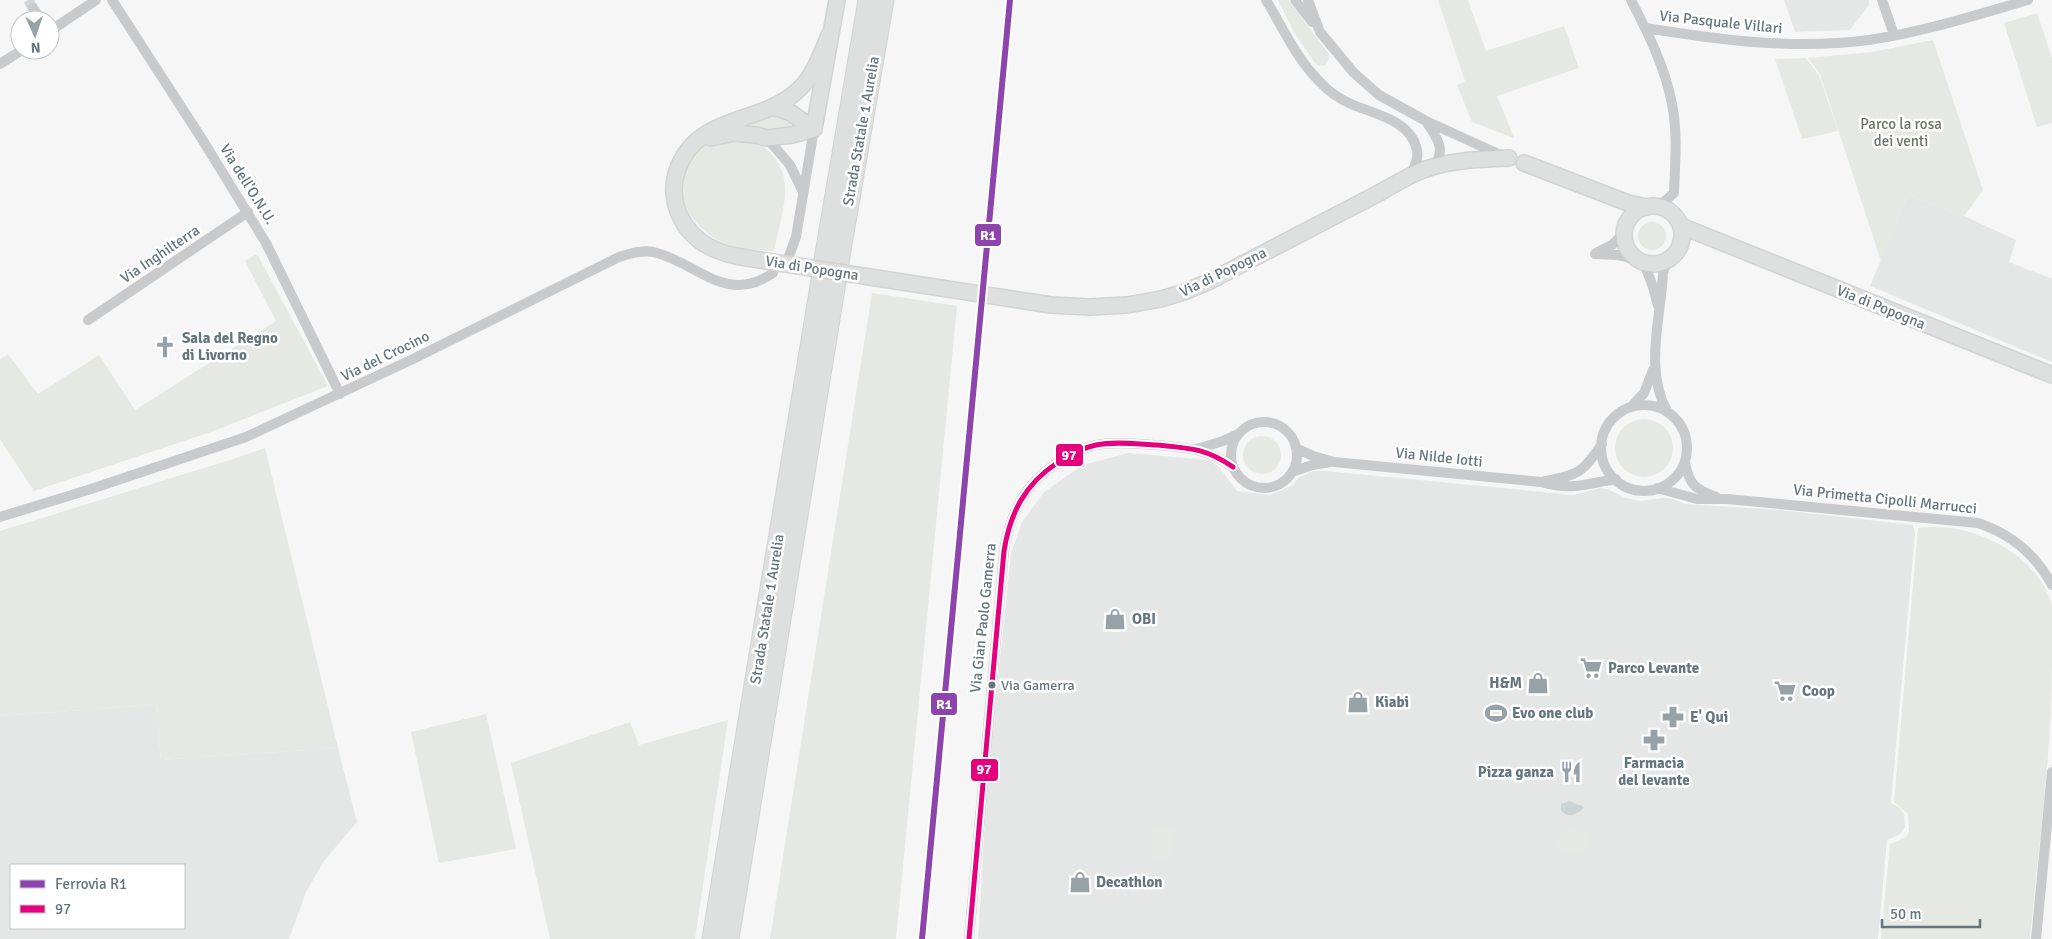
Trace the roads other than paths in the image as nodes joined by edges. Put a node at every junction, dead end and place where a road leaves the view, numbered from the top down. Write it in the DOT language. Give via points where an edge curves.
graph roads {
  1 [pos="96,0"];
  2 [pos="112,0"];
  3 [pos="836,0"];
  4 [pos="868,0"];
  5 [pos="884,0"];
  6 [pos="1295,0"];
  7 [pos="1308,0"];
  8 [pos="1631,0"];
  9 [pos="1882,0"];
  10 [pos="2028,0"];
  11 [pos="1269,3"];
  12 [pos="60,24"];
  13 [pos="1646,28"];
  14 [pos="1320,32"];
  15 [pos="830,33"];
  16 [pos="1894,35"];
  17 [pos="774,106"];
  18 [pos="1426,121"];
  19 [pos="814,129"];
  20 [pos="766,138"];
  21 [pos="695,142"];
  22 [pos="1517,161"];
  23 [pos="1434,166"];
  24 [pos="1411,176"];
  25 [pos="803,193"];
  26 [pos="1601,194"];
  27 [pos="1653,207"];
  28 [pos="248,212"];
  29 [pos="1680,226"];
  30 [pos="1624,229"];
  31 [pos="1711,239"];
  32 [pos="789,256"];
  33 [pos="1671,258"];
  34 [pos="1640,261"];
  35 [pos="773,273"];
  36 [pos="1659,312"];
  37 [pos="88,320"];
  38 [pos="1654,366"];
  39 [pos="2052,375"];
  40 [pos="340,394"];
  41 [pos="1628,408"];
  42 [pos="1667,412"];
  43 [pos="1238,434"];
  44 [pos="1602,444"];
  45 [pos="1296,448"];
  46 [pos="1197,449"];
  47 [pos="1334,462"];
  48 [pos="1685,462"];
  49 [pos="1233,467"];
  50 [pos="1292,472"];
  51 [pos="1616,479"];
  52 [pos="1541,482"];
  53 [pos="1657,488"];
  54 [pos="1719,499"];
  55 [pos="0,517"];
  56 [pos="2052,586"];
  57 [pos="2052,772"];
  58 [pos="712,939"];
  59 [pos="729,939"];
  60 [pos="969,939"];
  61 [pos="2036,939"];
  1 -- 12 [label="street"];
  2 -- 28 [label="street, Via dell'O.N.U."];
  3 -- 15 [label="main road, Via di Popogna"];
  4 -- 5 [label="highway, Strada Statale 1 Aurelia" via="832,261"];
  6 -- 14 [label="street"];
  7 -- 14 [label="street"];
  8 -- 13 [label="street"];
  9 -- 16 [label="street"];
  10 -- 16 [label="street, Via Pasquale Villari"];
  11 -- 24 [label="street" via="1296,54 1320,83 1350,103 1394,122 1409,133 1417,152"];
  13 -- 16 [label="street, Via Pasquale Villari" via="1739,42 1787,44 1856,41"];
  13 -- 27 [label="street" via="1669,92 1674,118 1674,193"];
  14 -- 18 [label="street" via="1366,84 1393,104"];
  15 -- 17 [label="main road, Via di Popogna" via="808,80"];
  15 -- 19 [label="main road, Via di Popogna"];
  17 -- 19 [label="main road"];
  17 -- 21 [label="main road, Via di Popogna" via="714,129"];
  18 -- 22 [label="street"];
  18 -- 23 [label="street" via="1440,147"];
  19 -- 20 [label="main road"];
  19 -- 25 [label="street, Via di Popogna"];
  20 -- 21 [label="main road" via="734,133"];
  20 -- 25 [label="street" via="790,165"];
  21 -- 24 [label="main road, Via di Popogna, bridge" via="676,172 674,198 687,230 700,242 722,253 1051,305 1090,307 1161,299 1198,287"];
  22 -- 23 [label="main road, Via di Popogna" via="1457,162"];
  22 -- 26 [label="main road, Via di Popogna"];
  23 -- 24 [label="main road, Via di Popogna"];
  25 -- 32 [label="street" via="795,243"];
  26 -- 27 [label="main road, Via di Popogna"];
  26 -- 30 [label="main road, Via di Popogna" via="1615,208"];
  27 -- 29 [label="main road" via="1672,213"];
  27 -- 30 [label="main road" via="1638,210 1630,216"];
  28 -- 37 [label="street, Via Inghilterra"];
  28 -- 40 [label="street, Via dell'O.N.U."];
  29 -- 31 [label="main road, Via di Popogna"];
  29 -- 33 [label="main road" via="1682,240"];
  30 -- 34 [label="main road" via="1626,248"];
  30 -- 34 [label="street" via="1612,245 1595,254 1618,255"];
  31 -- 33 [label="main road" via="1692,243"];
  31 -- 39 [label="main road, Via di Popogna"];
  33 -- 34 [label="main road" via="1652,265"];
  33 -- 36 [label="street" via="1663,273"];
  34 -- 36 [label="street" via="1653,286"];
  35 -- 40 [label="street, Via del Crocino" via="743,284 722,283 656,252 637,252 619,257"];
  36 -- 38 [label="street"];
  38 -- 41 [label="street" via="1641,399"];
  38 -- 42 [label="street" via="1659,394"];
  40 -- 55 [label="street, Via del Crocino" via="246,437"];
  41 -- 42 [label="street" via="1648,405"];
  41 -- 44 [label="street" via="1610,422"];
  42 -- 48 [label="street" via="1676,419 1685,434"];
  43 -- 45 [label="street" via="1255,423 1271,423 1289,434"];
  43 -- 46 [label="street, Via Gian Paolo Gamerra"];
  43 -- 49 [label="street" via="1231,450"];
  44 -- 51 [label="street" via="1605,465"];
  44 -- 52 [label="street, Via Nilde Iotti" via="1586,466 1575,474"];
  45 -- 47 [label="street, Via Nilde Iotti"];
  45 -- 50 [label="street"];
  46 -- 49 [label="street, Via Gian Paolo Gamerra" via="1217,456"];
  46 -- 60 [label="street, Via Gian Paolo Gamerra" via="1122,443 1095,445 1071,454 1046,470 1017,505 1004,551"];
  47 -- 50 [label="street, Via Nilde Iotti"];
  47 -- 52 [label="street, Via Nilde Iotti"];
  48 -- 53 [label="street" via="1676,476"];
  48 -- 54 [label="street, Via Primetta Cipolli Marrucci" via="1692,484"];
  49 -- 50 [label="street" via="1243,481 1259,488 1279,484"];
  51 -- 52 [label="street, Via Nilde Iotti" via="1572,488"];
  51 -- 53 [label="street" via="1634,489"];
  53 -- 54 [label="street, Via Primetta Cipolli Marrucci" via="1697,499"];
  54 -- 56 [label="street, Via Primetta Cipolli Marrucci" via="1978,523 2010,538 2026,550"];
  57 -- 61 [label="street"];
  58 -- 59 [label="highway, Strada Statale 1 Aurelia" via="828,281"];
}
